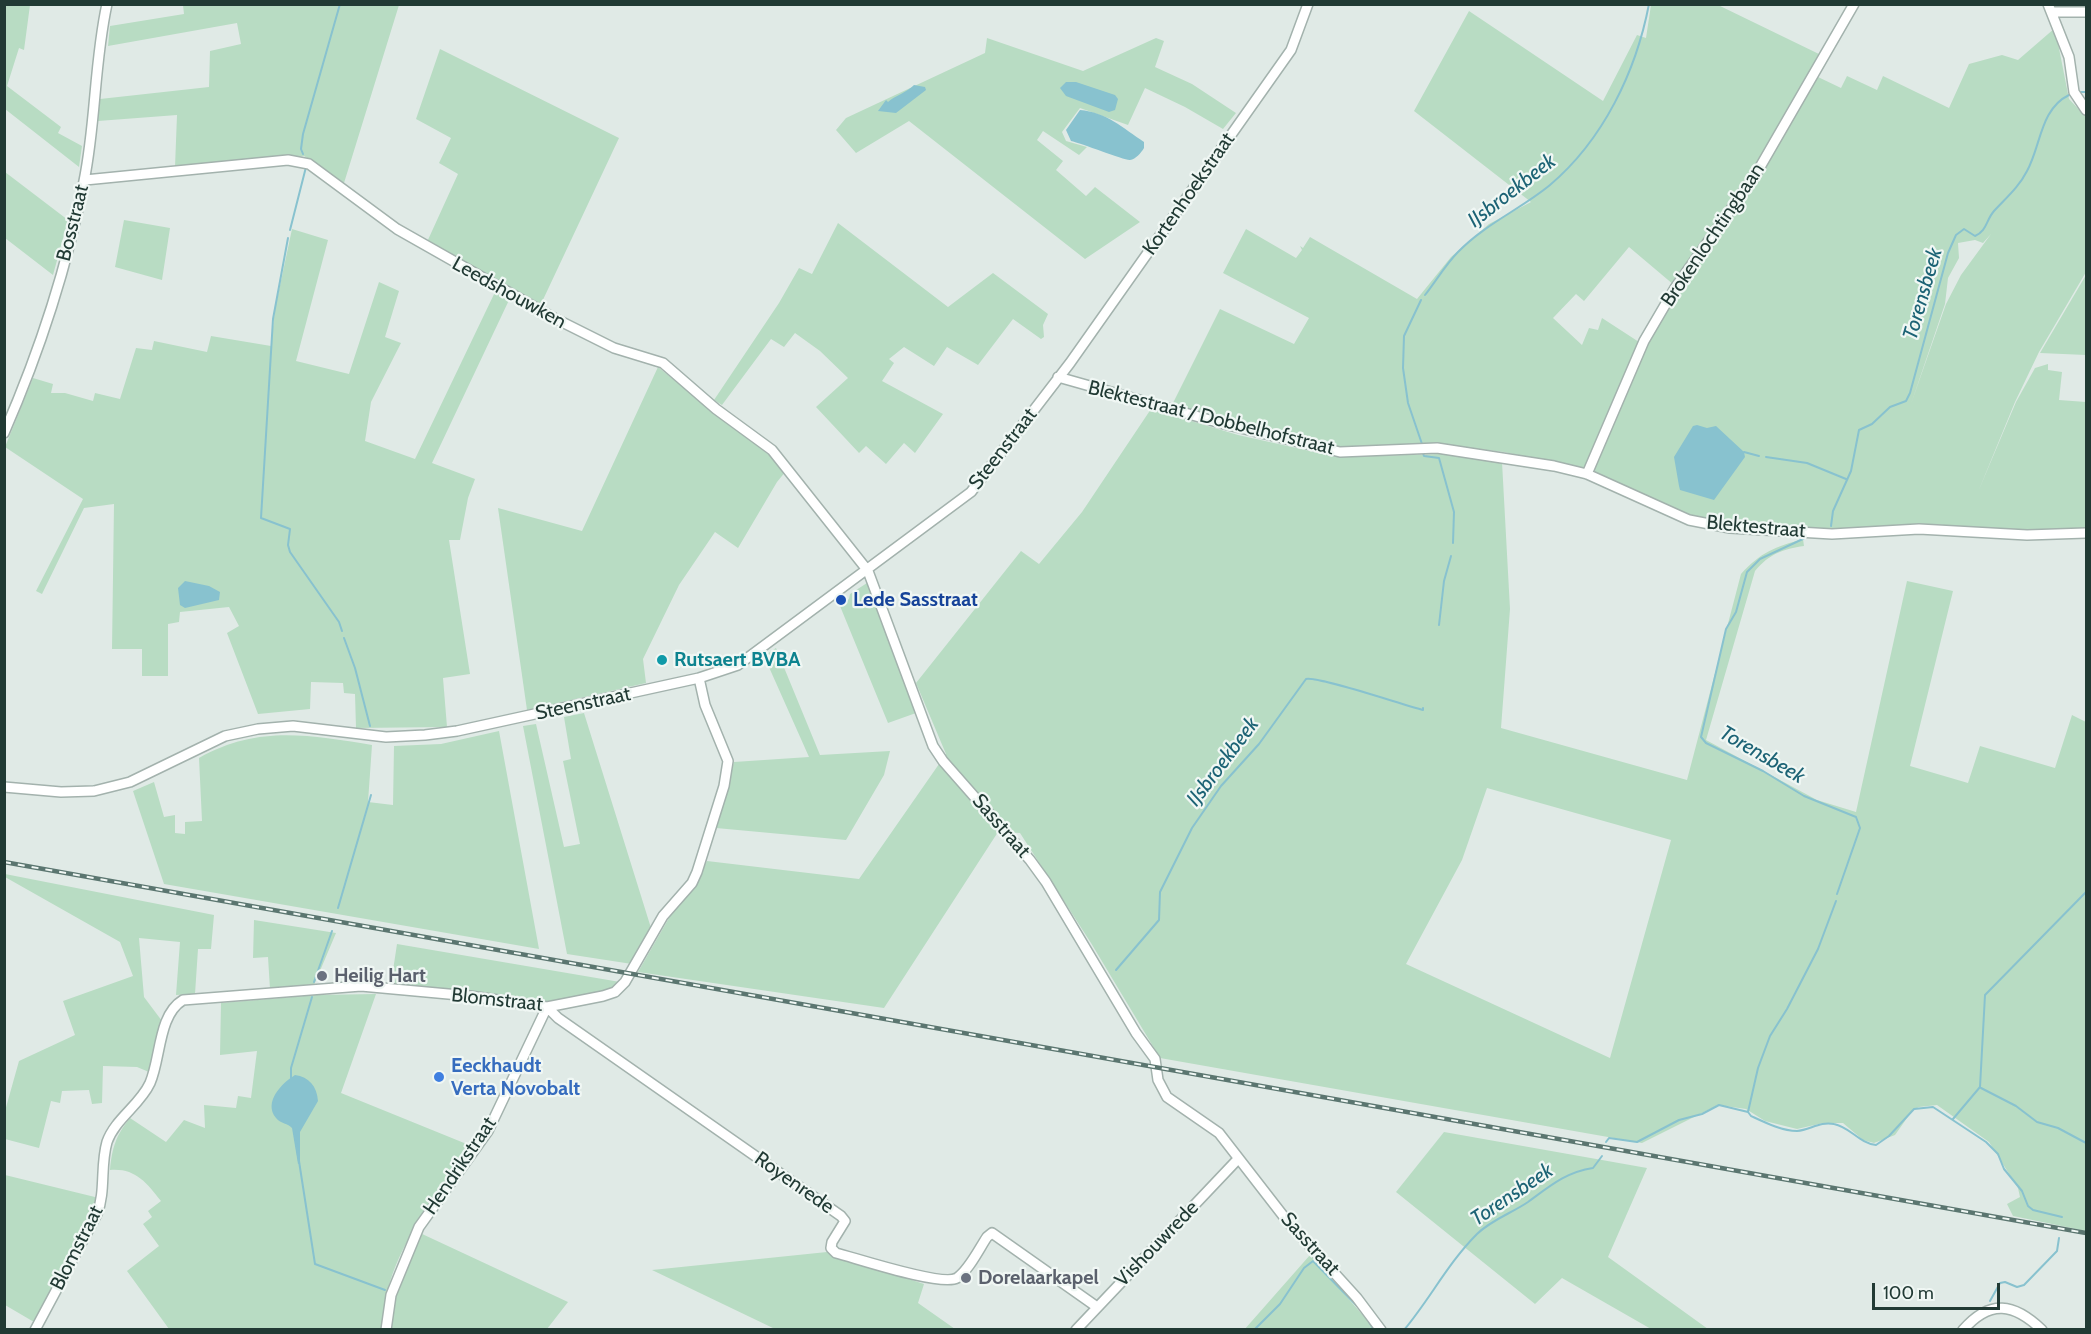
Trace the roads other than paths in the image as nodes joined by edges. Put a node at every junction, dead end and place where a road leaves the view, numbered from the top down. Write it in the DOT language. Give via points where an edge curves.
graph roads {
  1 [pos="106,4"];
  2 [pos="1308,4"];
  3 [pos="1854,4"];
  4 [pos="2050,8"];
  5 [pos="2086,12"];
  6 [pos="2086,110"];
  7 [pos="85,180"];
  8 [pos="1058,377"];
  9 [pos="4,433"];
  10 [pos="1437,448"];
  11 [pos="1587,474"];
  12 [pos="2086,533"];
  13 [pos="868,571"];
  14 [pos="699,678"];
  15 [pos="4,787"];
  16 [pos="547,1007"];
  17 [pos="1238,1159"];
  18 [pos="1097,1307"];
  19 [pos="35,1329"];
  20 [pos="386,1329"];
  21 [pos="1076,1329"];
  22 [pos="1381,1329"];
  23 [pos="1963,1329"];
  24 [pos="2042,1329"];
  1 -- 7 [label="street, Bosstraat"];
  2 -- 8 [label="street, Kortenhoekstraat" via="1291,50"];
  3 -- 11 [label="street, Brokenlochtingbaan" via="1756,174 1675,288 1644,341"];
  4 -- 5 [label="street"];
  4 -- 6 [label="street" via="2069,57 2074,92"];
  7 -- 9 [label="street, Bosstraat" via="46,326"];
  7 -- 13 [label="street, Leedshouwken" via="288,160 309,164 397,229 485,280 614,348 663,363 772,450"];
  8 -- 10 [label="street, Blektestraat / Dobbelhofstraat" via="1340,452"];
  8 -- 13 [label="street, Steenstraat" via="971,492"];
  10 -- 11 [label="street, Blektestraat" via="1506,456"];
  11 -- 12 [label="street, Blektestraat" via="1689,520 1730,528 1832,534 1919,528 2027,536"];
  13 -- 14 [label="street, Steenstraat" via="738,665"];
  13 -- 17 [label="street, Sasstraat" via="933,746 1046,882 1155,1059 1167,1097 1213,1129"];
  14 -- 15 [label="street, Steenstraat" via="425,735 386,737 293,726 258,729 225,736 130,782 94,791"];
  14 -- 16 [label="street, Blomstraat" via="705,705 729,761 692,883 663,916 621,987 609,995"];
  16 -- 18 [label="street, Royenrede" via="841,1216 845,1221 831,1248 836,1253 934,1279 953,1279 993,1233"];
  16 -- 19 [label="street, Blomstraat" via="361,986 178,1003 171,1010 149,1085 108,1138 103,1157 103,1197 97,1214"];
  16 -- 20 [label="street, Hendrikstraat" via="488,1131 418,1227 391,1295"];
  17 -- 18 [label="street, Vishouwrede"];
  17 -- 22 [label="street, Sasstraat"];
  18 -- 21 [label="street, Vishouwrede"];
  23 -- 24 [label="street" via="1976,1316 1999,1307 2019,1312"];
}
